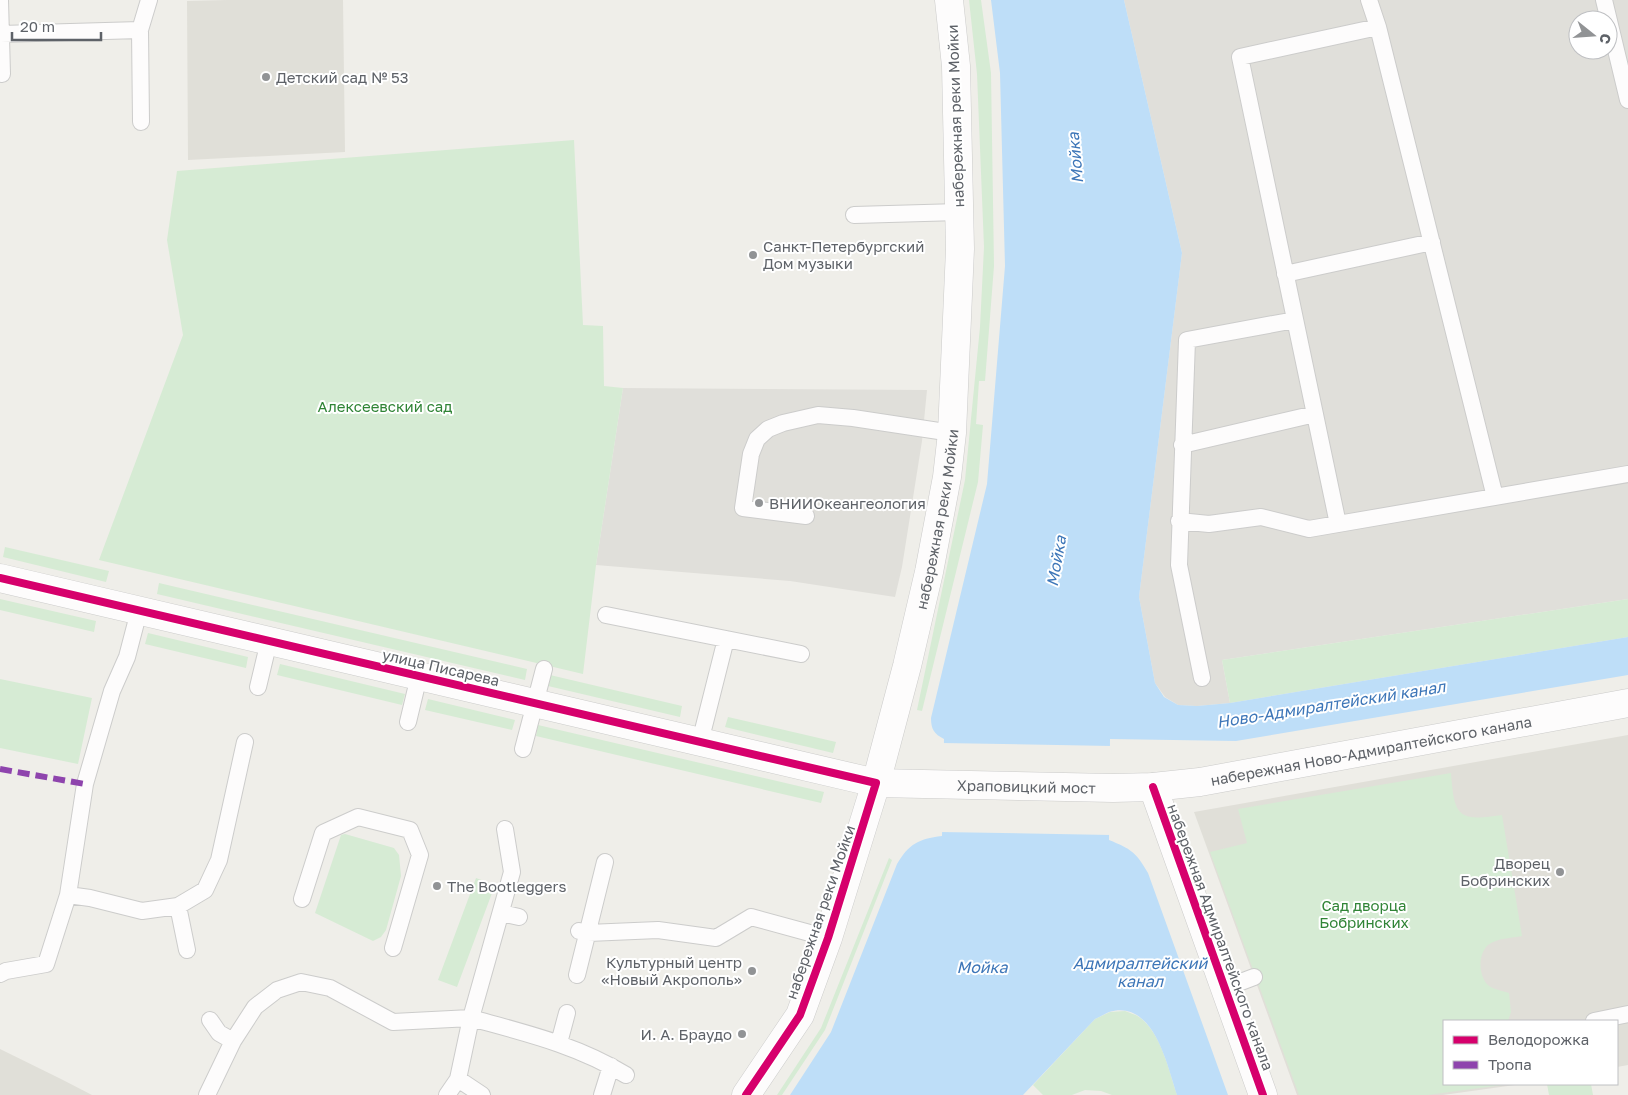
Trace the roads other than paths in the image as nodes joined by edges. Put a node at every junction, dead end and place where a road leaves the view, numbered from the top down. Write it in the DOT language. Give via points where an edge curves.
graph roads {
  1 [pos="0,0"];
  2 [pos="149,0"];
  3 [pos="949,0"];
  4 [pos="1369,0"];
  5 [pos="1604,0"];
  6 [pos="1378,27"];
  7 [pos="140,30"];
  8 [pos="1,34"];
  9 [pos="2,74"];
  10 [pos="1628,100"];
  11 [pos="141,122"];
  12 [pos="959,212"];
  13 [pos="854,215"];
  14 [pos="1432,242"];
  15 [pos="1286,274"];
  16 [pos="1295,320"];
  17 [pos="1315,414"];
  18 [pos="952,433"];
  19 [pos="1182,444"];
  20 [pos="1628,474"];
  21 [pos="1496,497"];
  22 [pos="806,516"];
  23 [pos="1179,521"];
  24 [pos="1338,524"];
  25 [pos="0,578"];
  26 [pos="139,610"];
  27 [pos="606,615"];
  28 [pos="726,639"];
  29 [pos="269,641"];
  30 [pos="801,654"];
  31 [pos="544,669"];
  32 [pos="419,676"];
  33 [pos="1202,678"];
  34 [pos="258,687"];
  35 [pos="535,703"];
  36 [pos="1628,703"];
  37 [pos="408,722"];
  38 [pos="245,742"];
  39 [pos="700,742"];
  40 [pos="523,749"];
  41 [pos="876,783"];
  42 [pos="941,785"];
  43 [pos="1154,787"];
  44 [pos="1113,788"];
  45 [pos="505,829"];
  46 [pos="605,862"];
  47 [pos="68,895"];
  48 [pos="302,899"];
  49 [pos="178,906"];
  50 [pos="501,913"];
  51 [pos="519,917"];
  52 [pos="583,932"];
  53 [pos="828,938"];
  54 [pos="393,948"];
  55 [pos="187,950"];
  56 [pos="0,974"];
  57 [pos="577,974"];
  58 [pos="1254,977"];
  59 [pos="1225,988"];
  60 [pos="567,1013"];
  61 [pos="1628,1014"];
  62 [pos="471,1018"];
  63 [pos="210,1020"];
  64 [pos="1599,1020"];
  65 [pos="233,1042"];
  66 [pos="559,1043"];
  67 [pos="610,1066"];
  68 [pos="626,1075"];
  69 [pos="458,1079"];
  70 [pos="207,1095"];
  71 [pos="447,1095"];
  72 [pos="482,1095"];
  73 [pos="602,1095"];
  74 [pos="746,1095"];
  75 [pos="1263,1095"];
  1 -- 8 [label="lane"];
  2 -- 7 [label="lane"];
  3 -- 12 [label="street, набережная реки Мойки" via="956,66"];
  4 -- 6 [label="lane"];
  5 -- 10 [label="lane"];
  6 -- 14 [label="lane"];
  6 -- 15 [label="lane" via="1240,57"];
  7 -- 8 [label="lane"];
  7 -- 11 [label="lane"];
  8 -- 9 [label="lane"];
  12 -- 13 [label="lane"];
  12 -- 18 [label="street, набережная реки Мойки"];
  14 -- 15 [label="lane"];
  14 -- 21 [label="lane"];
  15 -- 16 [label="lane"];
  16 -- 17 [label="lane"];
  16 -- 19 [label="lane" via="1187,340"];
  17 -- 19 [label="lane"];
  17 -- 24 [label="lane"];
  18 -- 22 [label="lane" via="818,415 768,429 757,439 751,454 743,508"];
  18 -- 41 [label="street, набережная реки Мойки" via="929,572"];
  19 -- 23 [label="lane"];
  20 -- 21 [label="lane"];
  21 -- 24 [label="lane"];
  23 -- 24 [label="lane" via="1209,524 1261,517 1310,529"];
  23 -- 33 [label="lane" via="1179,565"];
  25 -- 26 [label="street, улица Писарева"];
  26 -- 29 [label="street, улица Писарева"];
  26 -- 47 [label="lane" via="128,656 112,690 84,784"];
  27 -- 28 [label="lane"];
  28 -- 30 [label="lane"];
  28 -- 39 [label="lane"];
  29 -- 32 [label="street, улица Писарева"];
  29 -- 34 [label="lane"];
  31 -- 35 [label="lane"];
  32 -- 35 [label="street, улица Писарева"];
  32 -- 37 [label="lane"];
  35 -- 39 [label="street, улица Писарева"];
  35 -- 40 [label="lane"];
  36 -- 43 [label="street, набережная Ново-Адмиралтейского канала" via="1200,782"];
  38 -- 49 [label="lane" via="219,860 205,890"];
  39 -- 41 [label="street, улица Писарева"];
  41 -- 42 [label="street, улица Писарева"];
  41 -- 53 [label="street, набережная реки Мойки"];
  42 -- 44 [label="street, Храповицкий мост"];
  43 -- 44 [label="street, набережная Ново-Адмиралтейского канала"];
  43 -- 59 [label="street, набережная Адмиралтейского канала"];
  45 -- 50 [label="lane" via="512,872"];
  46 -- 52 [label="lane"];
  47 -- 49 [label="lane" via="142,911"];
  47 -- 56 [label="lane" via="46,964"];
  48 -- 54 [label="lane" via="323,833 358,817 385,816 410,830 420,855"];
  49 -- 55 [label="lane"];
  50 -- 51 [label="lane"];
  50 -- 62 [label="lane"];
  52 -- 53 [label="lane" via="658,930 716,938 750,917"];
  52 -- 57 [label="lane"];
  53 -- 74 [label="street, набережная реки Мойки" via="800,1015"];
  58 -- 59 [label="lane"];
  59 -- 75 [label="street, набережная Адмиралтейского канала"];
  60 -- 66 [label="lane"];
  61 -- 64 [label="lane"];
  62 -- 65 [label="lane" via="393,1022 330,988 301,982 277,990 255,1007"];
  62 -- 66 [label="lane"];
  62 -- 69 [label="lane"];
  63 -- 65 [label="lane" via="219,1033"];
  65 -- 70 [label="lane"];
  66 -- 67 [label="lane"];
  67 -- 68 [label="lane"];
  67 -- 73 [label="lane"];
  69 -- 71 [label="lane"];
  69 -- 72 [label="lane"];
}
